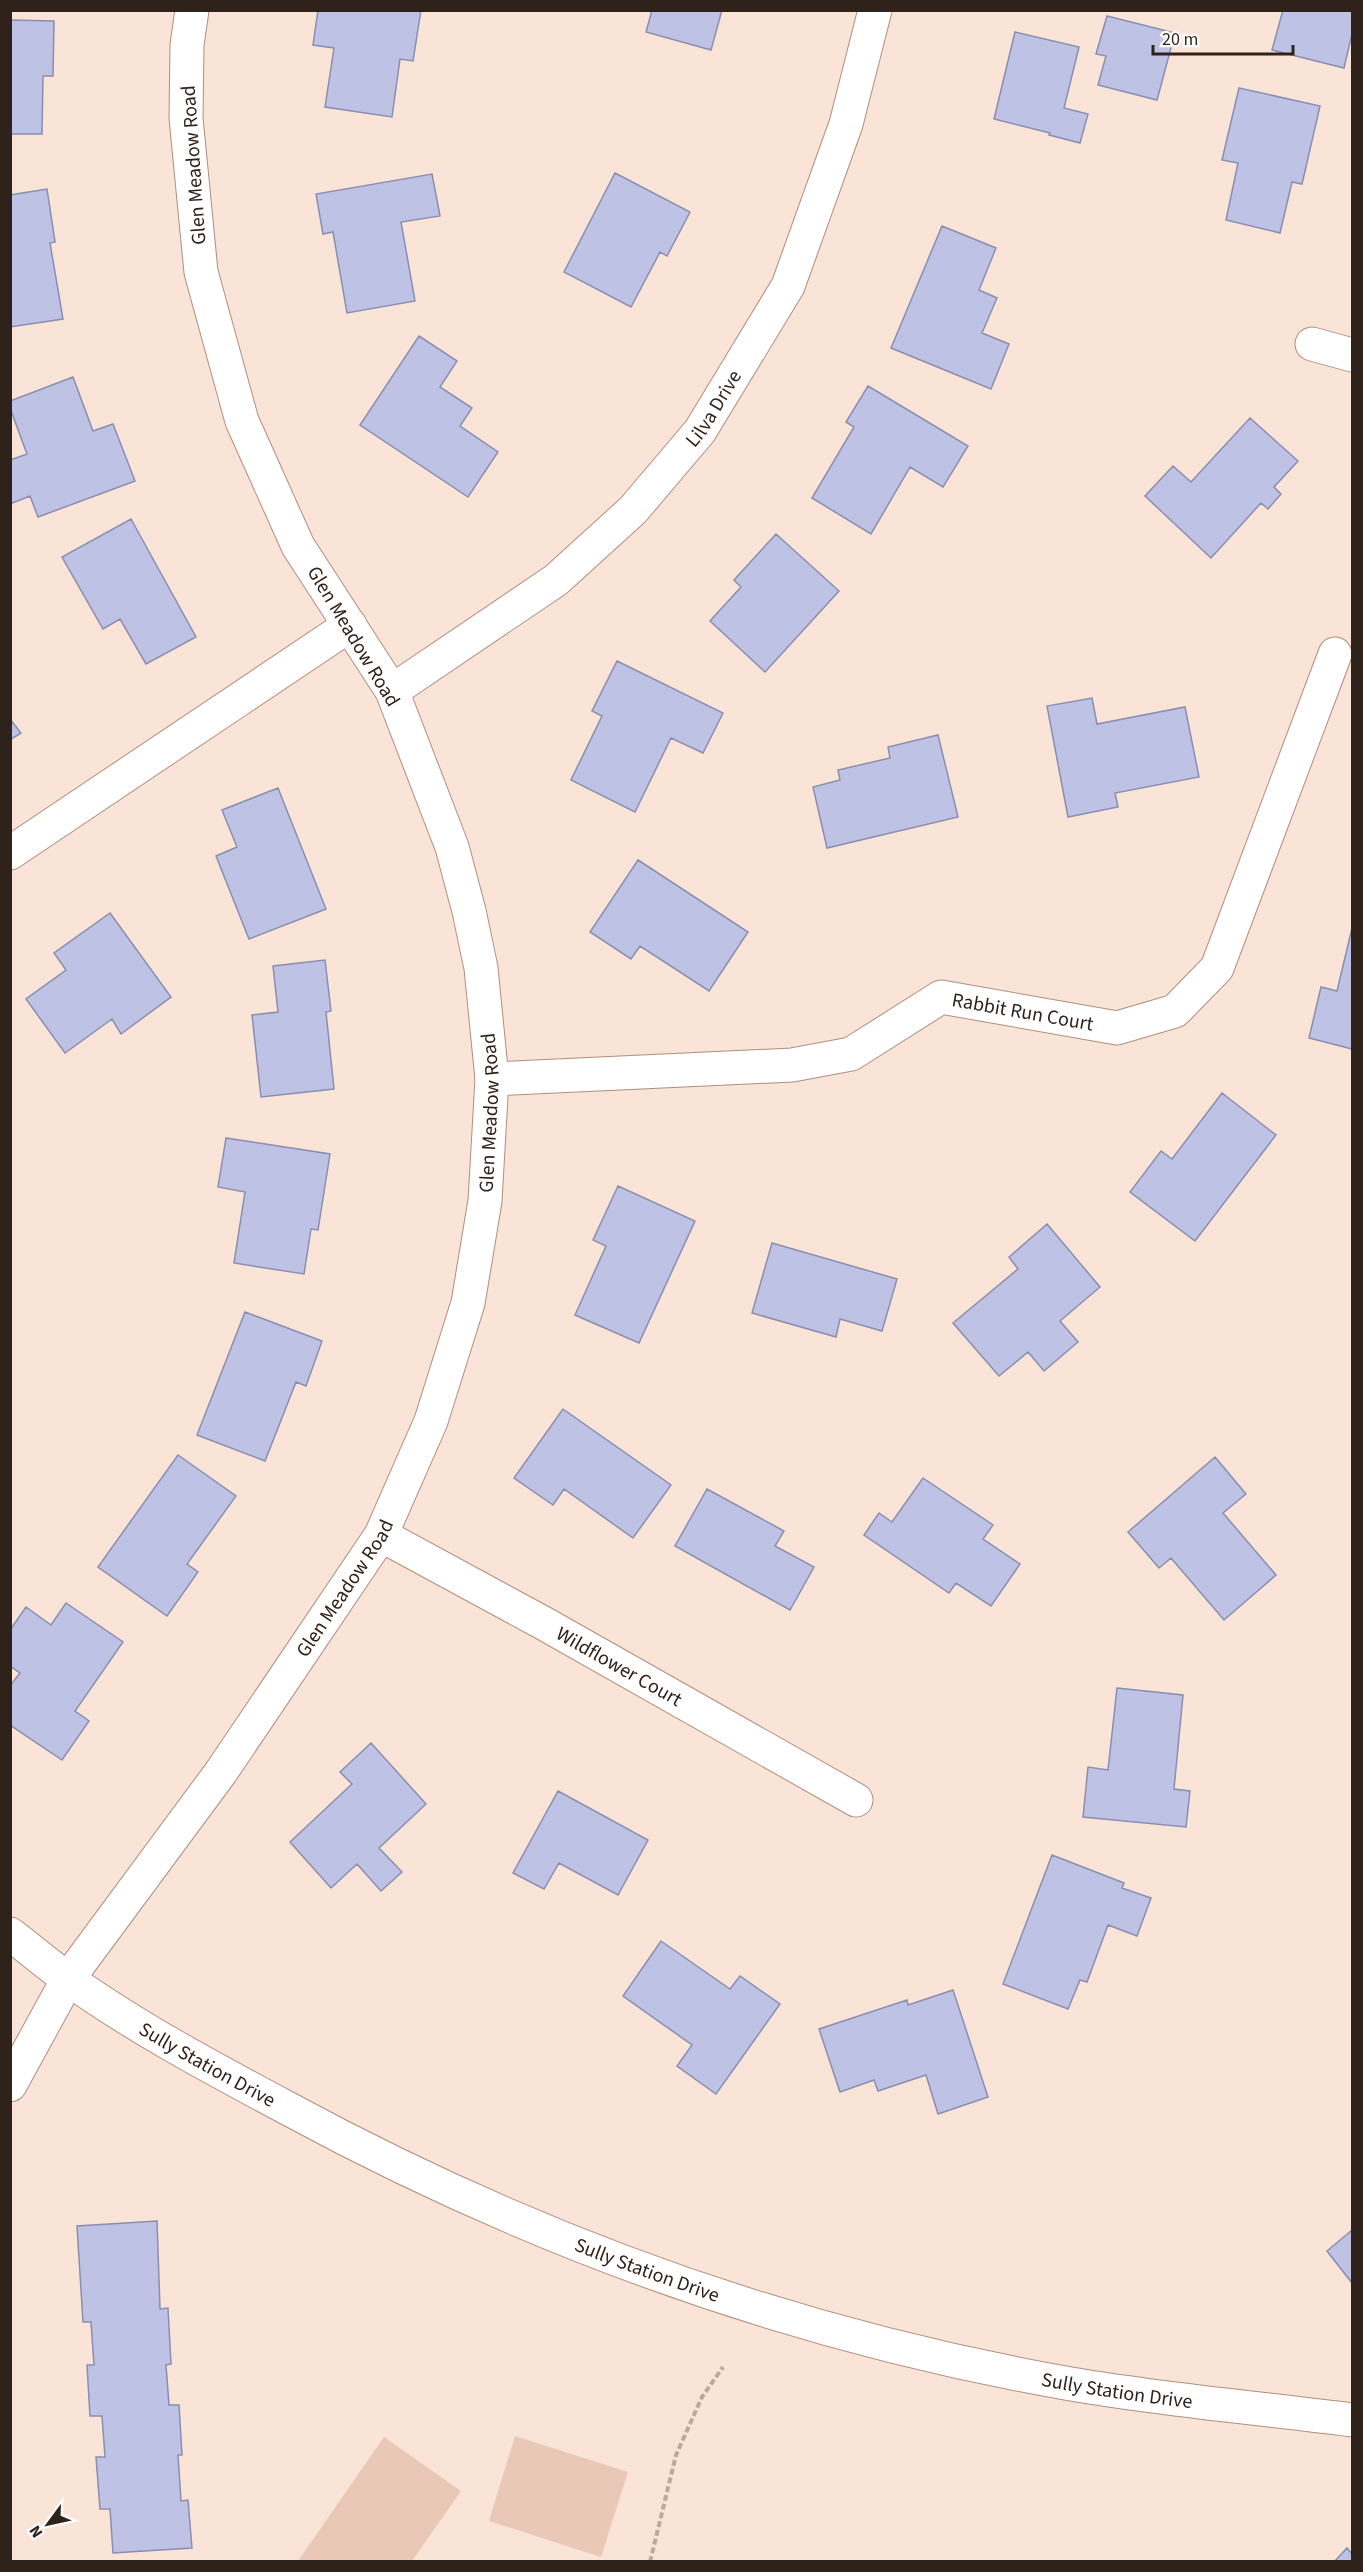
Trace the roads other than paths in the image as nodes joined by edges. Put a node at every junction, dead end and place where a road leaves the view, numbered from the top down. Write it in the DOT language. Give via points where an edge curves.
graph roads {
  1 [pos="192,10"];
  2 [pos="874,10"];
  3 [pos="1312,344"];
  4 [pos="1353,356"];
  5 [pos="350,625"];
  6 [pos="1335,654"];
  7 [pos="392,692"];
  8 [pos="10,853"];
  9 [pos="492,1079"];
  10 [pos="381,1535"];
  11 [pos="856,1800"];
  12 [pos="10,1934"];
  13 [pos="68,1979"];
  14 [pos="10,2085"];
  15 [pos="1353,2420"];
  1 -- 5 [label="street, Glen Meadow Road" via="186,118 201,272 242,421 298,546"];
  2 -- 7 [label="street, Lilva Drive" via="846,124 788,286 700,431 633,510 556,580"];
  3 -- 4 [label="street"];
  5 -- 7 [label="street, Glen Meadow Road"];
  5 -- 8 [label="street"];
  6 -- 9 [label="street, Rabbit Run Court" via="1217,968 1175,1011 1117,1028 941,997 851,1054 792,1065"];
  7 -- 9 [label="street, Glen Meadow Road" via="452,847 469,911 481,968"];
  9 -- 10 [label="street, Glen Meadow Road" via="485,1201 468,1303 431,1421"];
  10 -- 11 [label="street, Wildflower Court"];
  10 -- 13 [label="street, Glen Meadow Road" via="221,1772"];
  12 -- 13 [label="street, Sully Station Drive"];
  13 -- 14 [label="street, Glen Meadow Road"];
  13 -- 15 [label="street, Sully Station Drive" via="189,2055 375,2156 548,2234 727,2300 903,2349 1073,2385"];
}
